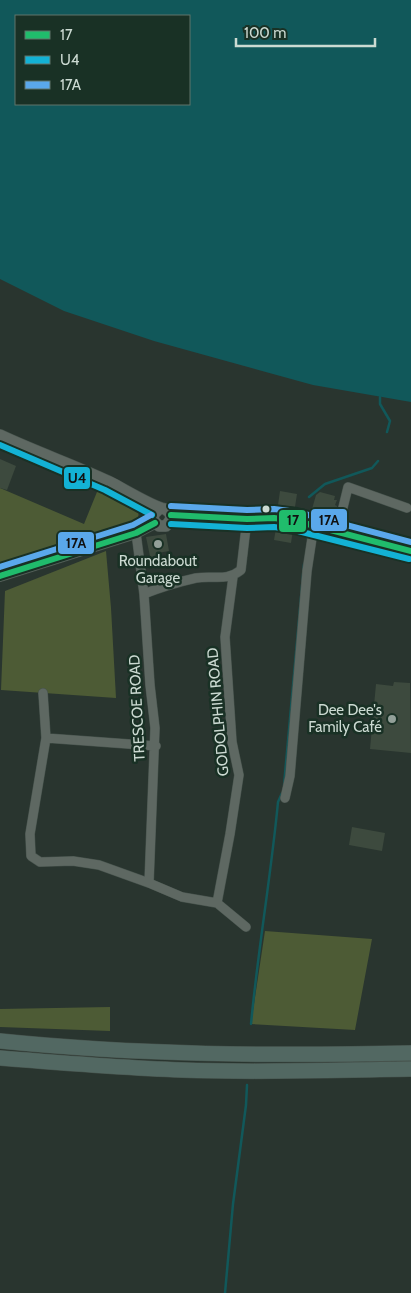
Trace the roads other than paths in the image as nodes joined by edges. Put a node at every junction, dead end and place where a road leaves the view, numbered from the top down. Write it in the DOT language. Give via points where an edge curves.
graph roads {
  1 [pos="0,435"];
  2 [pos="407,508"];
  3 [pos="159,509"];
  4 [pos="171,516"];
  5 [pos="247,519"];
  6 [pos="155,523"];
  7 [pos="314,525"];
  8 [pos="337,532"];
  9 [pos="136,533"];
  10 [pos="411,551"];
  11 [pos="0,576"];
  12 [pos="233,577"];
  13 [pos="144,594"];
  14 [pos="43,693"];
  15 [pos="46,738"];
  16 [pos="156,746"];
  17 [pos="285,798"];
  18 [pos="149,883"];
  19 [pos="217,903"];
  20 [pos="246,927"];
  21 [pos="0,1041"];
  22 [pos="411,1053"];
  23 [pos="0,1058"];
  24 [pos="411,1069"];
  1 -- 3 [label="street" via="110,482"];
  2 -- 8 [label="street" via="348,487"];
  3 -- 4 [label="street" via="165,509"];
  3 -- 6 [label="street" via="154,514"];
  4 -- 5 [label="street"];
  4 -- 6 [label="street" via="166,526"];
  5 -- 7 [label="street" via="274,518"];
  5 -- 12 [label="street, GODOLPHIN ROAD" via="241,570"];
  6 -- 9 [label="street"];
  7 -- 8 [label="street"];
  7 -- 17 [label="street" via="307,571 290,776"];
  8 -- 10 [label="street"];
  9 -- 11 [label="street"];
  9 -- 13 [label="street, TRESCOE ROAD"];
  12 -- 13 [label="street" via="199,578"];
  12 -- 19 [label="street, GODOLPHIN ROAD" via="225,637 232,742 239,775"];
  13 -- 16 [label="street, TRESCOE ROAD"];
  14 -- 15 [label="street"];
  15 -- 16 [label="street"];
  15 -- 18 [label="street" via="30,834 31,856 40,862 99,864"];
  16 -- 18 [label="street, TRESCOE ROAD"];
  18 -- 19 [label="street" via="182,898"];
  19 -- 20 [label="street"];
  21 -- 22 [label="highway" via="198,1053"];
  23 -- 24 [label="highway" via="184,1070"];
}
